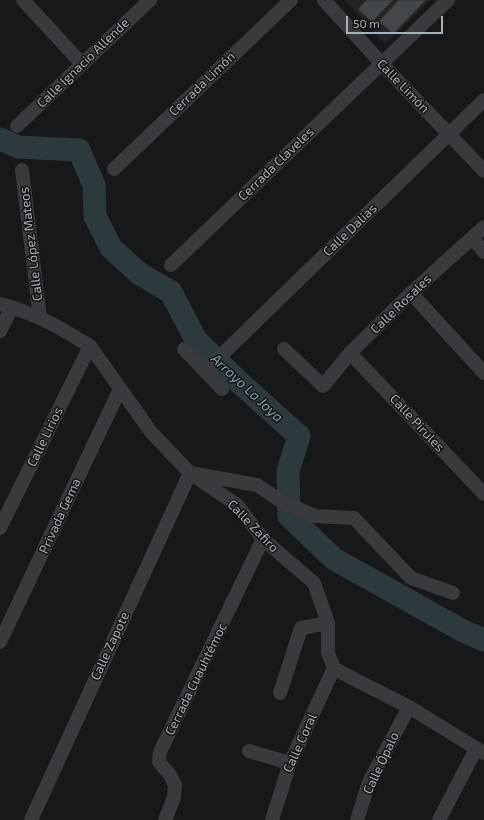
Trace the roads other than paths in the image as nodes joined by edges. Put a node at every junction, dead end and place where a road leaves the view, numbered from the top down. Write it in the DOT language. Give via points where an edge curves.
graph roads {
  1 [pos="24,0"];
  2 [pos="150,0"];
  3 [pos="291,0"];
  4 [pos="324,0"];
  5 [pos="448,0"];
  6 [pos="82,64"];
  7 [pos="382,64"];
  8 [pos="484,100"];
  9 [pos="17,126"];
  10 [pos="449,134"];
  11 [pos="114,169"];
  12 [pos="22,170"];
  13 [pos="484,171"];
  14 [pos="484,226"];
  15 [pos="472,238"];
  16 [pos="484,252"];
  17 [pos="171,264"];
  18 [pos="411,293"];
  19 [pos="6,306"];
  20 [pos="40,318"];
  21 [pos="0,331"];
  22 [pos="90,346"];
  23 [pos="184,349"];
  24 [pos="284,349"];
  25 [pos="350,353"];
  26 [pos="206,372"];
  27 [pos="484,373"];
  28 [pos="120,389"];
  29 [pos="222,389"];
  30 [pos="190,473"];
  31 [pos="484,494"];
  32 [pos="0,528"];
  33 [pos="263,539"];
  34 [pos="453,593"];
  35 [pos="328,623"];
  36 [pos="0,642"];
  37 [pos="334,668"];
  38 [pos="280,693"];
  39 [pos="408,707"];
  40 [pos="249,751"];
  41 [pos="480,751"];
  42 [pos="290,763"];
  43 [pos="30,820"];
  44 [pos="165,820"];
  45 [pos="272,820"];
  46 [pos="357,820"];
  47 [pos="439,820"];
  1 -- 6 [label="street"];
  2 -- 6 [label="street, Calle Ignacio Allende"];
  3 -- 11 [label="street, Cerrada Limón"];
  4 -- 7 [label="street, Calle Limón"];
  5 -- 7 [label="street, Cerrada Claveles"];
  6 -- 9 [label="street, Calle Ignacio Allende"];
  7 -- 10 [label="street, Calle Limón"];
  7 -- 17 [label="street, Cerrada Claveles"];
  8 -- 10 [label="street, Calle Dalias"];
  10 -- 13 [label="street, Calle Limón"];
  10 -- 26 [label="street, Calle Dalias"];
  12 -- 20 [label="street, Calle López Mateos"];
  14 -- 15 [label="street, Calle Rosales"];
  15 -- 16 [label="street"];
  15 -- 18 [label="street, Calle Rosales"];
  18 -- 25 [label="street, Calle Rosales"];
  18 -- 27 [label="street"];
  19 -- 20 [label="street, Calle Zafiro"];
  19 -- 21 [label="street"];
  20 -- 22 [label="street, Calle Zafiro"];
  22 -- 28 [label="street, Calle Zafiro"];
  22 -- 32 [label="street, Calle Lirios"];
  23 -- 26 [label="street"];
  24 -- 25 [label="street, Calle Rosales" via="323,386"];
  25 -- 31 [label="street, Calle Pirules"];
  26 -- 29 [label="street"];
  28 -- 30 [label="street, Calle Zafiro" via="151,432"];
  28 -- 36 [label="street, Privada Gema"];
  30 -- 33 [label="street, Calle Zafiro" via="237,505"];
  30 -- 34 [label="street" via="256,485 282,502 315,516 354,518 411,578"];
  30 -- 43 [label="street, Calle Zapote"];
  33 -- 35 [label="street, Calle Zafiro" via="314,583"];
  33 -- 44 [label="street, Cerrada Cuauhtémoc" via="160,752 159,762 175,785 174,797"];
  35 -- 37 [label="street, Calle Zafiro" via="328,653"];
  35 -- 38 [label="street" via="301,628"];
  37 -- 39 [label="street"];
  37 -- 42 [label="street, Calle Coral"];
  39 -- 41 [label="street"];
  39 -- 46 [label="street, Calle Ópalo" via="369,782"];
  40 -- 42 [label="street"];
  41 -- 47 [label="street"];
  42 -- 45 [label="street, Calle Coral"];
}
